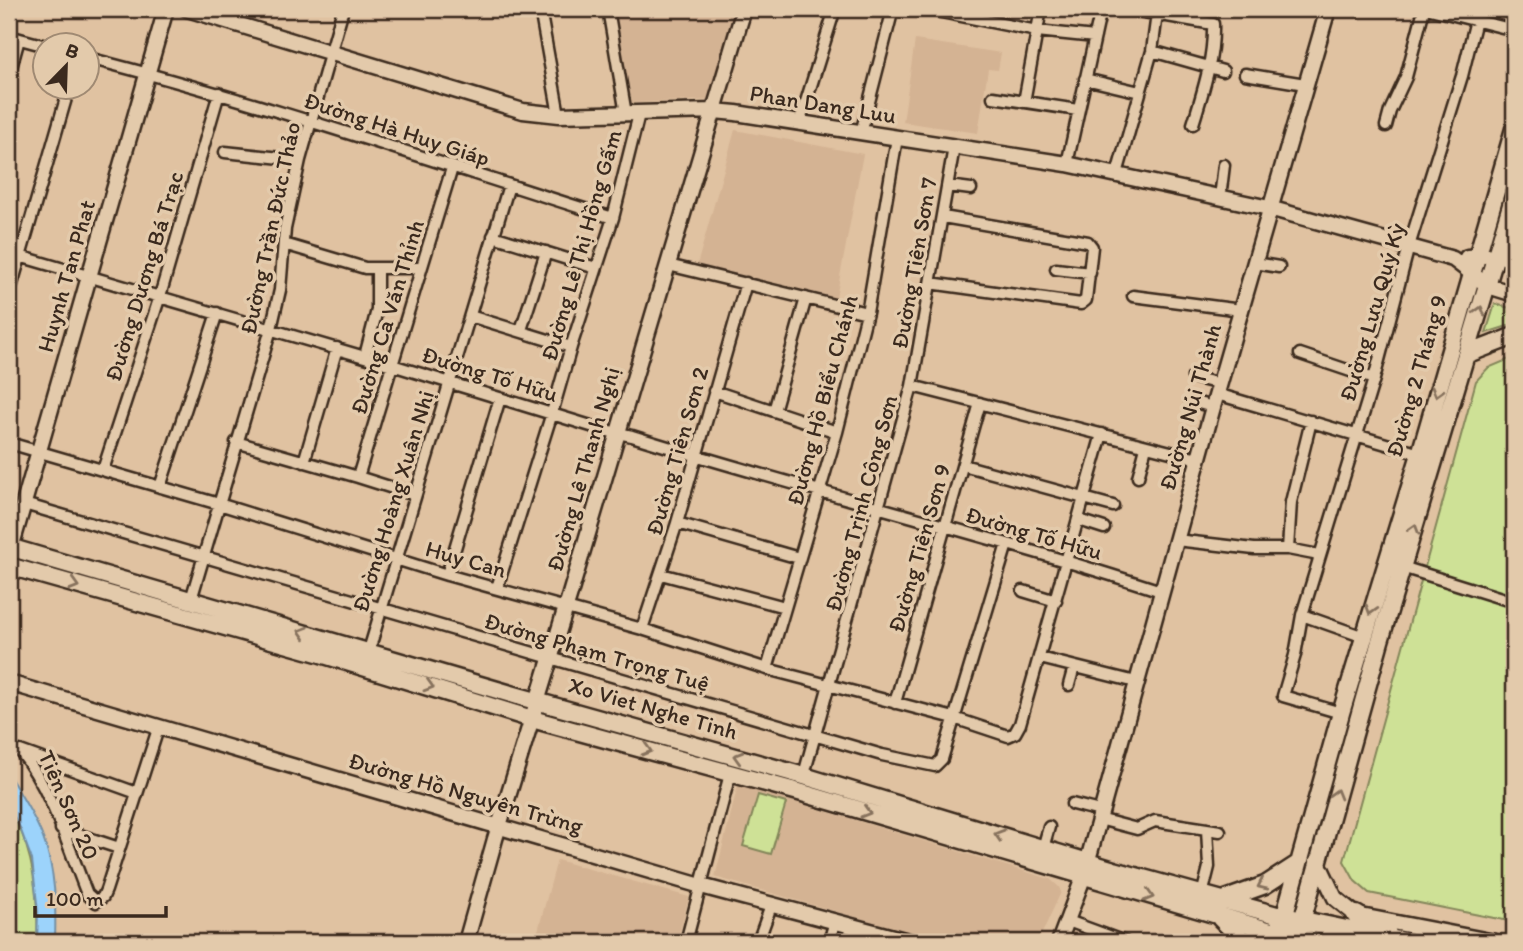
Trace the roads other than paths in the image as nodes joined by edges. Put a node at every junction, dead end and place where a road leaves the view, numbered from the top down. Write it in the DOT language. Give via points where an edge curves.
graph roads {
  1 [pos="166,9"];
  2 [pos="187,9"];
  3 [pos="342,9"];
  4 [pos="540,9"];
  5 [pos="608,9"];
  6 [pos="744,9"];
  7 [pos="835,9"];
  8 [pos="893,9"];
  9 [pos="926,9"];
  10 [pos="1041,9"];
  11 [pos="1101,9"];
  12 [pos="1127,9"];
  13 [pos="1328,9"];
  14 [pos="1431,9"];
  15 [pos="1157,14"];
  16 [pos="1476,20"];
  17 [pos="1514,30"];
  18 [pos="1037,31"];
  19 [pos="1095,37"];
  20 [pos="14,38"];
  21 [pos="32,42"];
  22 [pos="332,51"];
  23 [pos="1152,51"];
  24 [pos="102,62"];
  25 [pos="1210,67"];
  26 [pos="1223,71"];
  27 [pos="147,73"];
  28 [pos="1245,74"];
  29 [pos="9,75"];
  30 [pos="1084,79"];
  31 [pos="1305,84"];
  32 [pos="1140,92"];
  33 [pos="219,93"];
  34 [pos="993,97"];
  35 [pos="65,102"];
  36 [pos="1024,102"];
  37 [pos="1078,110"];
  38 [pos="714,111"];
  39 [pos="559,114"];
  40 [pos="633,114"];
  41 [pos="311,120"];
  42 [pos="799,124"];
  43 [pos="1193,124"];
  44 [pos="1387,126"];
  45 [pos="1514,129"];
  46 [pos="861,133"];
  47 [pos="897,138"];
  48 [pos="954,147"];
  49 [pos="225,152"];
  50 [pos="300,160"];
  51 [pos="1067,164"];
  52 [pos="1224,165"];
  53 [pos="452,168"];
  54 [pos="1117,174"];
  55 [pos="509,185"];
  56 [pos="948,186"];
  57 [pos="971,189"];
  58 [pos="1514,195"];
  59 [pos="1220,198"];
  60 [pos="1269,208"];
  61 [pos="613,218"];
  62 [pos="943,218"];
  63 [pos="493,236"];
  64 [pos="284,244"];
  65 [pos="1409,246"];
  66 [pos="546,252"];
  67 [pos="9,253"];
  68 [pos="20,256"];
  69 [pos="1476,256"];
  70 [pos="1498,256"];
  71 [pos="1454,259"];
  72 [pos="1514,260"];
  73 [pos="1255,263"];
  74 [pos="668,265"];
  75 [pos="1279,267"];
  76 [pos="377,268"];
  77 [pos="421,268"];
  78 [pos="596,268"];
  79 [pos="1056,269"];
  80 [pos="1471,272"];
  81 [pos="1090,273"];
  82 [pos="90,275"];
  83 [pos="930,282"];
  84 [pos="746,284"];
  85 [pos="1488,286"];
  86 [pos="1514,293"];
  87 [pos="9,295"];
  88 [pos="160,296"];
  89 [pos="1133,296"];
  90 [pos="806,298"];
  91 [pos="1241,310"];
  92 [pos="217,313"];
  93 [pos="867,313"];
  94 [pos="470,316"];
  95 [pos="271,329"];
  96 [pos="521,330"];
  97 [pos="1514,336"];
  98 [pos="570,346"];
  99 [pos="337,348"];
  100 [pos="1300,354"];
  101 [pos="1468,354"];
  102 [pos="365,356"];
  103 [pos="393,365"];
  104 [pos="1193,377"];
  105 [pos="1374,379"];
  106 [pos="449,382"];
  107 [pos="912,386"];
  108 [pos="714,391"];
  109 [pos="1216,395"];
  110 [pos="500,398"];
  111 [pos="1191,401"];
  112 [pos="980,403"];
  113 [pos="775,411"];
  114 [pos="552,413"];
  115 [pos="1311,421"];
  116 [pos="837,432"];
  117 [pos="617,433"];
  118 [pos="1102,434"];
  119 [pos="1357,435"];
  120 [pos="236,442"];
  121 [pos="9,443"];
  122 [pos="1146,447"];
  123 [pos="39,452"];
  124 [pos="1420,454"];
  125 [pos="695,456"];
  126 [pos="1198,459"];
  127 [pos="304,462"];
  128 [pos="963,465"];
  129 [pos="103,470"];
  130 [pos="358,477"];
  131 [pos="1138,477"];
  132 [pos="160,487"];
  133 [pos="819,492"];
  134 [pos="415,495"];
  135 [pos="1085,497"];
  136 [pos="24,504"];
  137 [pos="219,504"];
  138 [pos="1113,506"];
  139 [pos="879,509"];
  140 [pos="1079,520"];
  141 [pos="677,523"];
  142 [pos="944,528"];
  143 [pos="1104,528"];
  144 [pos="1177,540"];
  145 [pos="1007,544"];
  146 [pos="10,550"];
  147 [pos="1288,550"];
  148 [pos="1319,555"];
  149 [pos="202,557"];
  150 [pos="396,558"];
  151 [pos="799,558"];
  152 [pos="1068,561"];
  153 [pos="9,566"];
  154 [pos="1402,567"];
  155 [pos="661,574"];
  156 [pos="447,575"];
  157 [pos="497,588"];
  158 [pos="1023,591"];
  159 [pos="1161,591"];
  160 [pos="191,598"];
  161 [pos="1056,601"];
  162 [pos="1514,602"];
  163 [pos="785,607"];
  164 [pos="565,608"];
  165 [pos="380,609"];
  166 [pos="1302,615"];
  167 [pos="186,617"];
  168 [pos="642,629"];
  169 [pos="1363,636"];
  170 [pos="1380,642"];
  171 [pos="1040,658"];
  172 [pos="366,659"];
  173 [pos="550,659"];
  174 [pos="1074,667"];
  175 [pos="768,668"];
  176 [pos="1136,682"];
  177 [pos="9,683"];
  178 [pos="830,685"];
  179 [pos="1069,685"];
  180 [pos="538,701"];
  181 [pos="895,703"];
  182 [pos="1341,713"];
  183 [pos="954,718"];
  184 [pos="532,719"];
  185 [pos="158,729"];
  186 [pos="815,736"];
  187 [pos="730,774"];
  188 [pos="804,776"];
  189 [pos="799,792"];
  190 [pos="137,793"];
  191 [pos="1072,804"];
  192 [pos="1100,815"];
  193 [pos="499,825"];
  194 [pos="1049,827"];
  195 [pos="1208,829"];
  196 [pos="61,830"];
  197 [pos="1220,831"];
  198 [pos="119,848"];
  199 [pos="1043,848"];
  200 [pos="1317,860"];
  201 [pos="1299,863"];
  202 [pos="1085,869"];
  203 [pos="701,886"];
  204 [pos="1202,894"];
  205 [pos="1222,900"];
  206 [pos="772,904"];
  207 [pos="1356,915"];
  208 [pos="1218,917"];
  209 [pos="835,921"];
  210 [pos="1068,921"];
  211 [pos="1288,932"];
  212 [pos="466,942"];
  213 [pos="686,942"];
  214 [pos="758,942"];
  215 [pos="829,942"];
  216 [pos="912,942"];
  217 [pos="1059,942"];
  218 [pos="1125,942"];
  219 [pos="1244,942"];
  220 [pos="1314,942"];
  221 [pos="1402,942"];
  222 [pos="1495,942"];
  1 -- 27 [label="street, Huynh Tan Phat"];
  2 -- 22 [label="street, Phan Dang Luu"];
  3 -- 22 [label="street, Đường Trần Đức Thảo"];
  4 -- 39 [label="street"];
  5 -- 40 [label="street"];
  6 -- 38 [label="street, Đường Lê Thanh Nghị"];
  7 -- 42 [label="street"];
  8 -- 46 [label="street"];
  9 -- 18 [label="street"];
  10 -- 18 [label="street"];
  11 -- 19 [label="street"];
  12 -- 15 [label="street"];
  13 -- 31 [label="street, Đường Núi Thành"];
  14 -- 16 [label="street"];
  14 -- 44 [label="street"];
  15 -- 23 [label="street"];
  15 -- 25 [label="street" via="1213,24"];
  16 -- 17 [label="street"];
  16 -- 65 [label="street, Đường Lưu Quý Kỳ"];
  18 -- 19 [label="street"];
  18 -- 36 [label="street"];
  19 -- 30 [label="street"];
  20 -- 21 [label="street"];
  20 -- 29 [label="street"];
  22 -- 39 [label="street, Phan Dang Luu" via="523,111"];
  22 -- 41 [label="street, Đường Trần Đức Thảo"];
  23 -- 25 [label="street"];
  23 -- 32 [label="street"];
  24 -- 27 [label="street, Đường Hà Huy Giáp"];
  25 -- 26 [label="street"];
  25 -- 43 [label="street"];
  27 -- 33 [label="street, Đường Hà Huy Giáp"];
  27 -- 82 [label="street, Huynh Tan Phat"];
  28 -- 31 [label="street"];
  30 -- 32 [label="street"];
  30 -- 37 [label="street"];
  31 -- 60 [label="street, Đường Núi Thành"];
  32 -- 54 [label="street"];
  33 -- 41 [label="street, Đường Hà Huy Giáp"];
  33 -- 88 [label="street, Đường Dương Bá Trạc"];
  34 -- 36 [label="street"];
  35 -- 68 [label="street"];
  36 -- 37 [label="street"];
  37 -- 51 [label="street"];
  38 -- 40 [label="street, Phan Dang Luu"];
  38 -- 42 [label="street, Phan Dang Luu"];
  38 -- 74 [label="street, Đường Lê Thanh Nghị"];
  39 -- 40 [label="street, Phan Dang Luu"];
  40 -- 61 [label="street, Đường Lê Thị Hồng Gấm"];
  41 -- 50 [label="street, Đường Trần Đức Thảo"];
  41 -- 53 [label="street, Đường Hà Huy Giáp"];
  42 -- 46 [label="street, Phan Dang Luu"];
  45 -- 69 [label="main road, Đường 2 Tháng 9"];
  46 -- 47 [label="street, Phan Dang Luu"];
  47 -- 48 [label="street, Phan Dang Luu"];
  47 -- 93 [label="street, Đường Hồ Biểu Chánh"];
  48 -- 51 [label="street, Phan Dang Luu"];
  48 -- 56 [label="street, Đường Tiên Sơn 7"];
  49 -- 50 [label="street"];
  50 -- 64 [label="street, Đường Trần Đức Thảo"];
  51 -- 54 [label="street, Phan Dang Luu"];
  52 -- 59 [label="street"];
  53 -- 55 [label="street, Đường Hà Huy Giáp"];
  53 -- 77 [label="street, Đường Ca Văn Thỉnh"];
  54 -- 59 [label="street, Phan Dang Luu"];
  55 -- 61 [label="street, Đường Hà Huy Giáp"];
  55 -- 63 [label="street, Đường Hoàng Xuân Nhị"];
  56 -- 57 [label="street"];
  56 -- 62 [label="street, Đường Tiên Sơn 7"];
  58 -- 70 [label="main road, Đường 2 Tháng 9"];
  59 -- 60 [label="street, Phan Dang Luu"];
  60 -- 65 [label="street, Phan Dang Luu"];
  60 -- 73 [label="street, Đường Núi Thành"];
  61 -- 78 [label="street, Đường Lê Thị Hồng Gấm"];
  62 -- 81 [label="street" via="1088,242 1092,247"];
  62 -- 83 [label="street, Đường Tiên Sơn 7"];
  63 -- 66 [label="street"];
  63 -- 94 [label="street, Đường Hoàng Xuân Nhị"];
  64 -- 76 [label="street"];
  64 -- 95 [label="street, Đường Trần Đức Thảo"];
  65 -- 71 [label="street, Phan Dang Luu"];
  65 -- 105 [label="street, Đường Lưu Quý Kỳ"];
  66 -- 78 [label="street"];
  66 -- 96 [label="street"];
  67 -- 68 [label="street, Đường Tố Hữu"];
  68 -- 82 [label="street, Đường Tố Hữu"];
  68 -- 87 [label="street"];
  69 -- 70 [label="street"];
  69 -- 71 [label="street"];
  69 -- 80 [label="main road, Đường 2 Tháng 9"];
  70 -- 72 [label="street"];
  70 -- 85 [label="main road, Đường 2 Tháng 9"];
  71 -- 80 [label="street"];
  73 -- 75 [label="street"];
  73 -- 91 [label="street, Đường Núi Thành"];
  74 -- 84 [label="street"];
  74 -- 117 [label="street, Đường Lê Thanh Nghị"];
  76 -- 77 [label="street"];
  76 -- 102 [label="street" via="377,310"];
  77 -- 103 [label="street, Đường Ca Văn Thỉnh"];
  78 -- 98 [label="street, Đường Lê Thị Hồng Gấm"];
  79 -- 81 [label="street"];
  80 -- 85 [label="street"];
  80 -- 124 [label="main road, Đường 2 Tháng 9, one-way"];
  81 -- 83 [label="street" via="1086,300 1081,304"];
  82 -- 88 [label="street, Đường Tố Hữu"];
  82 -- 123 [label="street, Huynh Tan Phat"];
  83 -- 107 [label="street, Đường Tiên Sơn 7"];
  84 -- 90 [label="street"];
  84 -- 108 [label="street, Đường Tiên Sơn 2"];
  85 -- 86 [label="street"];
  101 -- 85 [label="main road, Đường 2 Tháng 9, one-way"];
  88 -- 92 [label="street, Đường Tố Hữu"];
  88 -- 129 [label="street, Đường Dương Bá Trạc"];
  89 -- 91 [label="street"];
  90 -- 93 [label="street"];
  90 -- 113 [label="street"];
  91 -- 109 [label="street, Đường Núi Thành"];
  92 -- 95 [label="street, Đường Tố Hữu"];
  92 -- 132 [label="street"];
  93 -- 116 [label="street, Đường Hồ Biểu Chánh"];
  94 -- 96 [label="street"];
  94 -- 106 [label="street, Đường Hoàng Xuân Nhị"];
  95 -- 99 [label="street, Đường Tố Hữu"];
  95 -- 120 [label="street, Đường Trần Đức Thảo"];
  96 -- 98 [label="street"];
  97 -- 101 [label="main road"];
  98 -- 114 [label="street, Đường Lê Thị Hồng Gấm"];
  99 -- 102 [label="street, Đường Tố Hữu"];
  99 -- 127 [label="street"];
  100 -- 105 [label="street"];
  154 -- 101 [label="main road, Đường 2 Tháng 9, one-way"];
  102 -- 103 [label="street, Đường Tố Hữu"];
  103 -- 106 [label="street, Đường Tố Hữu"];
  103 -- 130 [label="street, Đường Ca Văn Thỉnh"];
  104 -- 109 [label="street"];
  105 -- 119 [label="street, Đường Lưu Quý Kỳ"];
  106 -- 110 [label="street, Đường Tố Hữu"];
  106 -- 134 [label="street, Đường Hoàng Xuân Nhị"];
  107 -- 112 [label="street, Đường Trịnh Công Sơn"];
  107 -- 139 [label="street, Đường Trịnh Công Sơn"];
  108 -- 113 [label="street"];
  108 -- 125 [label="street, Đường Tiên Sơn 2"];
  109 -- 111 [label="street"];
  109 -- 115 [label="street"];
  109 -- 126 [label="street, Đường Núi Thành"];
  110 -- 114 [label="street, Đường Tố Hữu"];
  110 -- 156 [label="street"];
  112 -- 118 [label="street, Đường Trịnh Công Sơn"];
  112 -- 128 [label="street, Đường Tiên Sơn 9"];
  113 -- 116 [label="street"];
  114 -- 117 [label="street, Đường Tố Hữu"];
  114 -- 157 [label="street, Đường Lê Thị Hồng Gấm"];
  115 -- 119 [label="street"];
  115 -- 147 [label="street" via="1291,502"];
  116 -- 133 [label="street, Đường Hồ Biểu Chánh"];
  117 -- 125 [label="street, Đường Tố Hữu"];
  117 -- 164 [label="street, Đường Lê Thanh Nghị"];
  118 -- 122 [label="street, Đường Trịnh Công Sơn"];
  118 -- 135 [label="street"];
  119 -- 124 [label="street"];
  119 -- 148 [label="street, Đường Lưu Quý Kỳ"];
  120 -- 127 [label="street"];
  120 -- 137 [label="street, Đường Trần Đức Thảo"];
  121 -- 123 [label="street, Huy Can"];
  122 -- 126 [label="street, Đường Trịnh Công Sơn"];
  122 -- 131 [label="street"];
  123 -- 129 [label="street, Huy Can"];
  123 -- 136 [label="street, Huynh Tan Phat"];
  124 -- 169 [label="main road, Đường 2 Tháng 9, one-way"];
  125 -- 133 [label="street, Đường Tố Hữu"];
  125 -- 141 [label="street, Đường Tiên Sơn 2"];
  126 -- 144 [label="street, Đường Núi Thành"];
  127 -- 130 [label="street"];
  128 -- 135 [label="street"];
  128 -- 142 [label="street, Đường Tiên Sơn 9"];
  129 -- 132 [label="street, Huy Can"];
  130 -- 134 [label="street"];
  132 -- 137 [label="street, Huy Can"];
  133 -- 139 [label="street, Đường Tố Hữu"];
  133 -- 151 [label="street, Đường Hồ Biểu Chánh"];
  134 -- 150 [label="street, Đường Hoàng Xuân Nhị"];
  135 -- 138 [label="street"];
  135 -- 140 [label="street"];
  136 -- 146 [label="street, Huynh Tan Phat"];
  136 -- 149 [label="street, Đường Phạm Trọng Tuệ"];
  137 -- 149 [label="street, Đường Trần Đức Thảo"];
  137 -- 150 [label="street, Huy Can"];
  139 -- 142 [label="street, Đường Tố Hữu"];
  139 -- 178 [label="street, Đường Trịnh Công Sơn"];
  140 -- 143 [label="street"];
  140 -- 152 [label="street"];
  141 -- 151 [label="street"];
  141 -- 155 [label="street, Đường Tiên Sơn 2"];
  142 -- 145 [label="street, Đường Tố Hữu"];
  142 -- 181 [label="street, Đường Tiên Sơn 9"];
  144 -- 147 [label="street"];
  144 -- 159 [label="street, Đường Núi Thành"];
  145 -- 152 [label="street, Đường Tố Hữu"];
  145 -- 183 [label="street, Đường Phạm Trọng Tuệ"];
  146 -- 160 [label="main road, Xo Viet Nghe Tinh"];
  147 -- 148 [label="street"];
  148 -- 166 [label="street, Đường Lưu Quý Kỳ"];
  149 -- 160 [label="street, Đường Trần Đức Thảo"];
  149 -- 165 [label="street, Đường Phạm Trọng Tuệ"];
  150 -- 156 [label="street, Huy Can"];
  150 -- 165 [label="street, Đường Hoàng Xuân Nhị"];
  151 -- 163 [label="street, Đường Hồ Biểu Chánh"];
  152 -- 159 [label="street, Đường Tố Hữu"];
  152 -- 161 [label="street"];
  153 -- 167 [label="main road, Xo Viet Nghe Tinh, one-way"];
  154 -- 162 [label="street"];
  154 -- 170 [label="main road, Đường 2 Tháng 9"];
  155 -- 163 [label="street"];
  155 -- 168 [label="street, Đường Tiên Sơn 2"];
  156 -- 157 [label="street, Huy Can"];
  157 -- 164 [label="street, Huy Can"];
  158 -- 161 [label="street"];
  159 -- 176 [label="street, Đường Núi Thành"];
  160 -- 167 [label="street, Đường Trần Đức Thảo"];
  172 -- 160 [label="main road, Xo Viet Nghe Tinh, one-way"];
  161 -- 171 [label="street"];
  163 -- 175 [label="street, Đường Hồ Biểu Chánh"];
  164 -- 168 [label="street, Huy Can"];
  164 -- 173 [label="street, Đường Lê Thanh Nghị"];
  165 -- 172 [label="street, Đường Hoàng Xuân Nhị"];
  165 -- 173 [label="street, Đường Phạm Trọng Tuệ"];
  166 -- 169 [label="street"];
  166 -- 182 [label="street, Đường Lưu Quý Kỳ" via="1283,696"];
  167 -- 172 [label="main road, Xo Viet Nghe Tinh"];
  168 -- 175 [label="street, Huy Can"];
  169 -- 170 [label="street"];
  169 -- 182 [label="main road, Đường 2 Tháng 9"];
  200 -- 170 [label="main road, Đường 2 Tháng 9, one-way"];
  171 -- 174 [label="street"];
  171 -- 183 [label="street, Huy Can" via="1015,733 1008,736"];
  172 -- 180 [label="main road, Xo Viet Nghe Tinh"];
  172 -- 184 [label="main road, Xo Viet Nghe Tinh, one-way"];
  173 -- 180 [label="street, Đường Lê Thanh Nghị"];
  173 -- 186 [label="street, Đường Phạm Trọng Tuệ"];
  174 -- 176 [label="street"];
  174 -- 179 [label="street"];
  175 -- 178 [label="street, Huy Can"];
  176 -- 192 [label="street, Đường Núi Thành"];
  177 -- 185 [label="street, Đường Hồ Nguyên Trừng"];
  178 -- 181 [label="street, Huy Can"];
  178 -- 186 [label="street, Đường Trịnh Công Sơn"];
  180 -- 184 [label="street, Đường Lê Thanh Nghị"];
  188 -- 180 [label="main road, Xo Viet Nghe Tinh, one-way"];
  181 -- 183 [label="street, Huy Can"];
  182 -- 201 [label="main road, Đường 2 Tháng 9"];
  183 -- 186 [label="street, Đường Phạm Trọng Tuệ" via="942,759 935,766"];
  184 -- 187 [label="main road, Xo Viet Nghe Tinh, one-way"];
  184 -- 193 [label="street, Đường Lê Thanh Nghị"];
  185 -- 190 [label="street"];
  185 -- 193 [label="street, Đường Hồ Nguyên Trừng"];
  186 -- 188 [label="street, Đường Trịnh Công Sơn"];
  187 -- 189 [label="main road, Xo Viet Nghe Tinh"];
  187 -- 203 [label="street"];
  188 -- 189 [label="street, Đường Trịnh Công Sơn"];
  199 -- 188 [label="main road, Xo Viet Nghe Tinh, one-way"];
  189 -- 202 [label="main road, Xo Viet Nghe Tinh, one-way"];
  190 -- 196 [label="street, Tiên Sơn 20" via="20,751 32,766"];
  190 -- 198 [label="street"];
  191 -- 192 [label="street"];
  192 -- 195 [label="street" via="1138,829 1155,821"];
  192 -- 202 [label="street, Đường Núi Thành"];
  193 -- 203 [label="street, Đường Hồ Nguyên Trừng"];
  193 -- 212 [label="street, Đường Lê Thanh Nghị"];
  194 -- 199 [label="street"];
  195 -- 197 [label="street"];
  195 -- 204 [label="street" via="1209,867"];
  196 -- 198 [label="street"];
  196 -- 198 [label="street, Tiên Sơn 20" via="87,894 96,902 103,897"];
  199 -- 202 [label="main road, Xo Viet Nghe Tinh"];
  200 -- 207 [label="street" via="1335,898"];
  200 -- 211 [label="main road, Đường 2 Tháng 9"];
  201 -- 205 [label="main road, one-way" via="1265,885"];
  201 -- 211 [label="main road, Đường 2 Tháng 9"];
  202 -- 204 [label="main road, Xo Viet Nghe Tinh"];
  202 -- 208 [label="main road, Xo Viet Nghe Tinh, one-way"];
  202 -- 210 [label="street, Đường Núi Thành"];
  203 -- 206 [label="street, Đường Hồ Nguyên Trừng"];
  203 -- 213 [label="street"];
  204 -- 205 [label="main road, Xo Viet Nghe Tinh"];
  205 -- 211 [label="main road, Xo Viet Nghe Tinh"];
  206 -- 209 [label="street, Đường Hồ Nguyên Trừng"];
  206 -- 214 [label="street"];
  207 -- 221 [label="highway"];
  207 -- 222 [label="street"];
  208 -- 211 [label="main road, Xo Viet Nghe Tinh"];
  208 -- 219 [label="main road"];
  209 -- 215 [label="street"];
  209 -- 216 [label="street, Đường Hồ Nguyên Trừng"];
  210 -- 217 [label="street, Đường Núi Thành"];
  210 -- 218 [label="street"];
  211 -- 220 [label="highway, Xo Viet Nghe Tinh"];
  211 -- 221 [label="highway, Xo Viet Nghe Tinh"];
}
